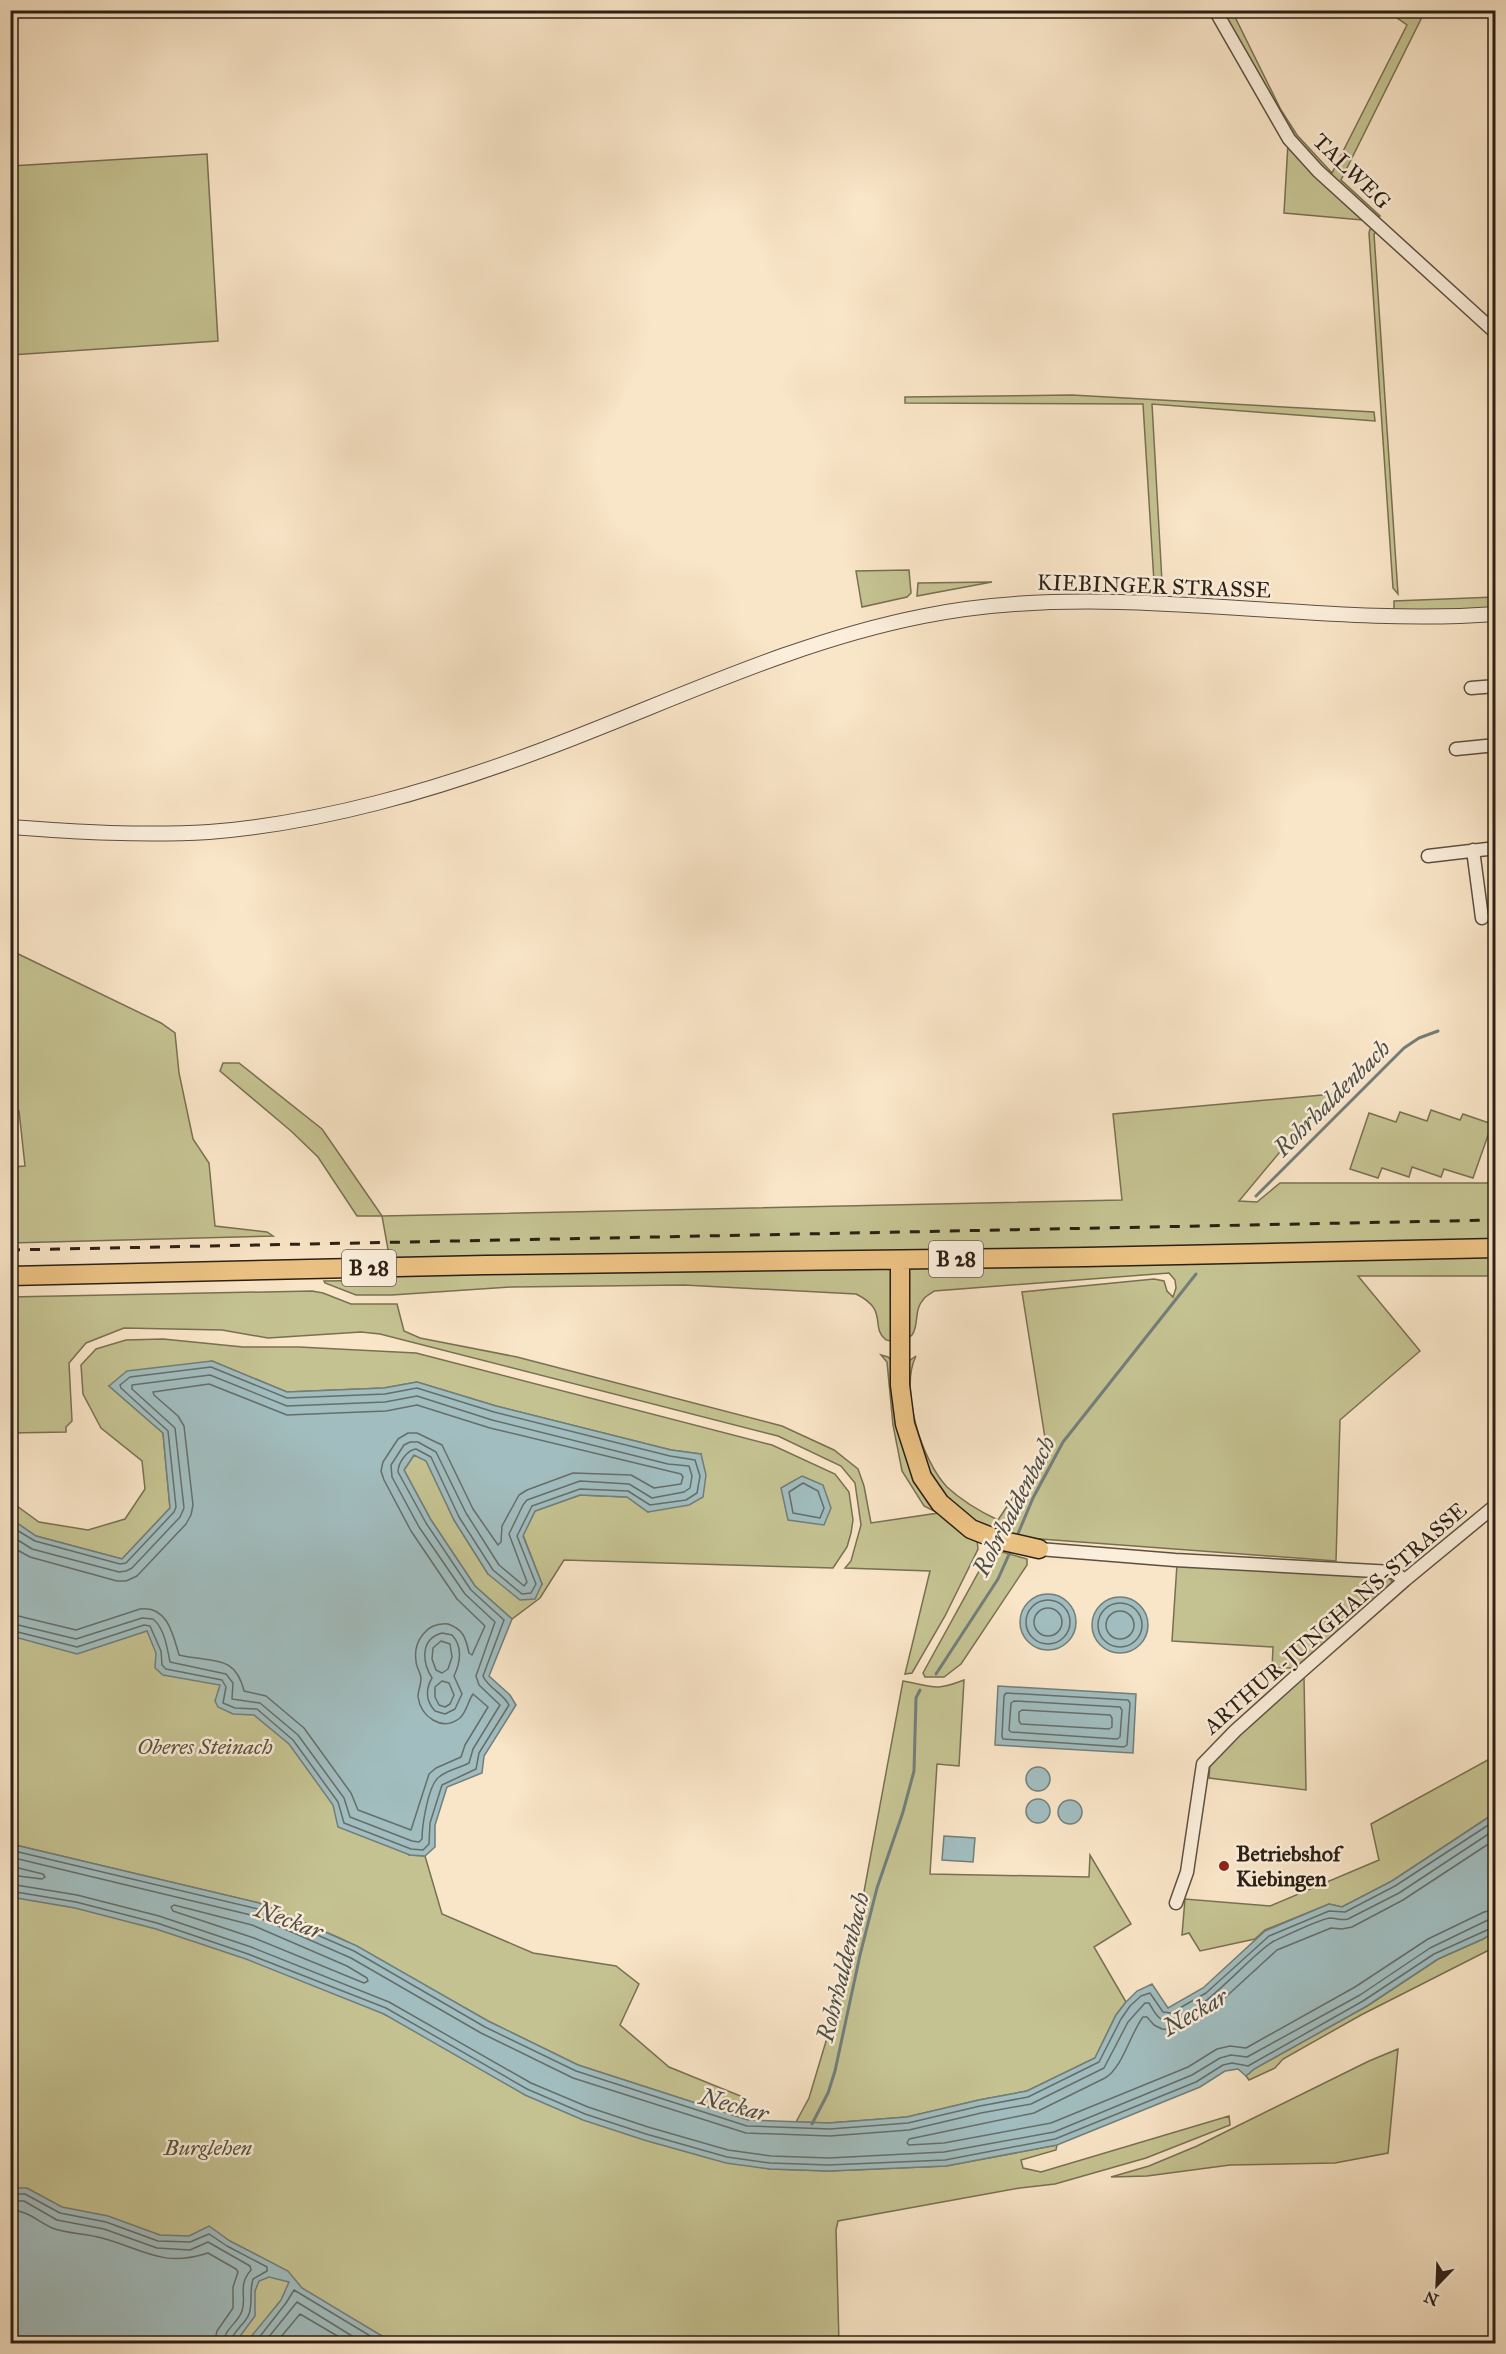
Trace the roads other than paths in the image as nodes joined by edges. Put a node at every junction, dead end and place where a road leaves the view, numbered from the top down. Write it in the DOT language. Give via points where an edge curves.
graph roads {
  1 [pos="1215,10"];
  2 [pos="1496,333"];
  3 [pos="1496,614"];
  4 [pos="1496,686"];
  5 [pos="1471,688"];
  6 [pos="1496,744"];
  7 [pos="1456,749"];
  8 [pos="10,828"];
  9 [pos="1496,848"];
  10 [pos="1473,850"];
  11 [pos="1428,856"];
  12 [pos="1482,918"];
  13 [pos="1496,1248"];
  14 [pos="900,1260"];
  15 [pos="10,1276"];
  16 [pos="1496,1505"];
  17 [pos="1034,1548"];
  18 [pos="1405,1580"];
  19 [pos="1176,1903"];
  1 -- 2 [label="street, TALWEG" via="1289,139"];
  3 -- 8 [label="street, KIEBINGER STRASSE" via="1353,617 1081,601 983,606 922,616 839,637 480,772 309,818 171,834"];
  4 -- 5 [label="street"];
  6 -- 7 [label="street"];
  9 -- 10 [label="street"];
  10 -- 11 [label="street"];
  10 -- 12 [label="street"];
  13 -- 14 [label="main road, B 28"];
  14 -- 15 [label="main road, B 28"];
  14 -- 17 [label="main road" via="900,1385 905,1424 922,1477 940,1503 971,1529"];
  16 -- 18 [label="street, ARTHUR-JUNGHANS-STRASSE"];
  17 -- 18 [label="street" via="1393,1572"];
  18 -- 19 [label="street, ARTHUR-JUNGHANS-STRASSE" via="1203,1764 1187,1872"];
}
